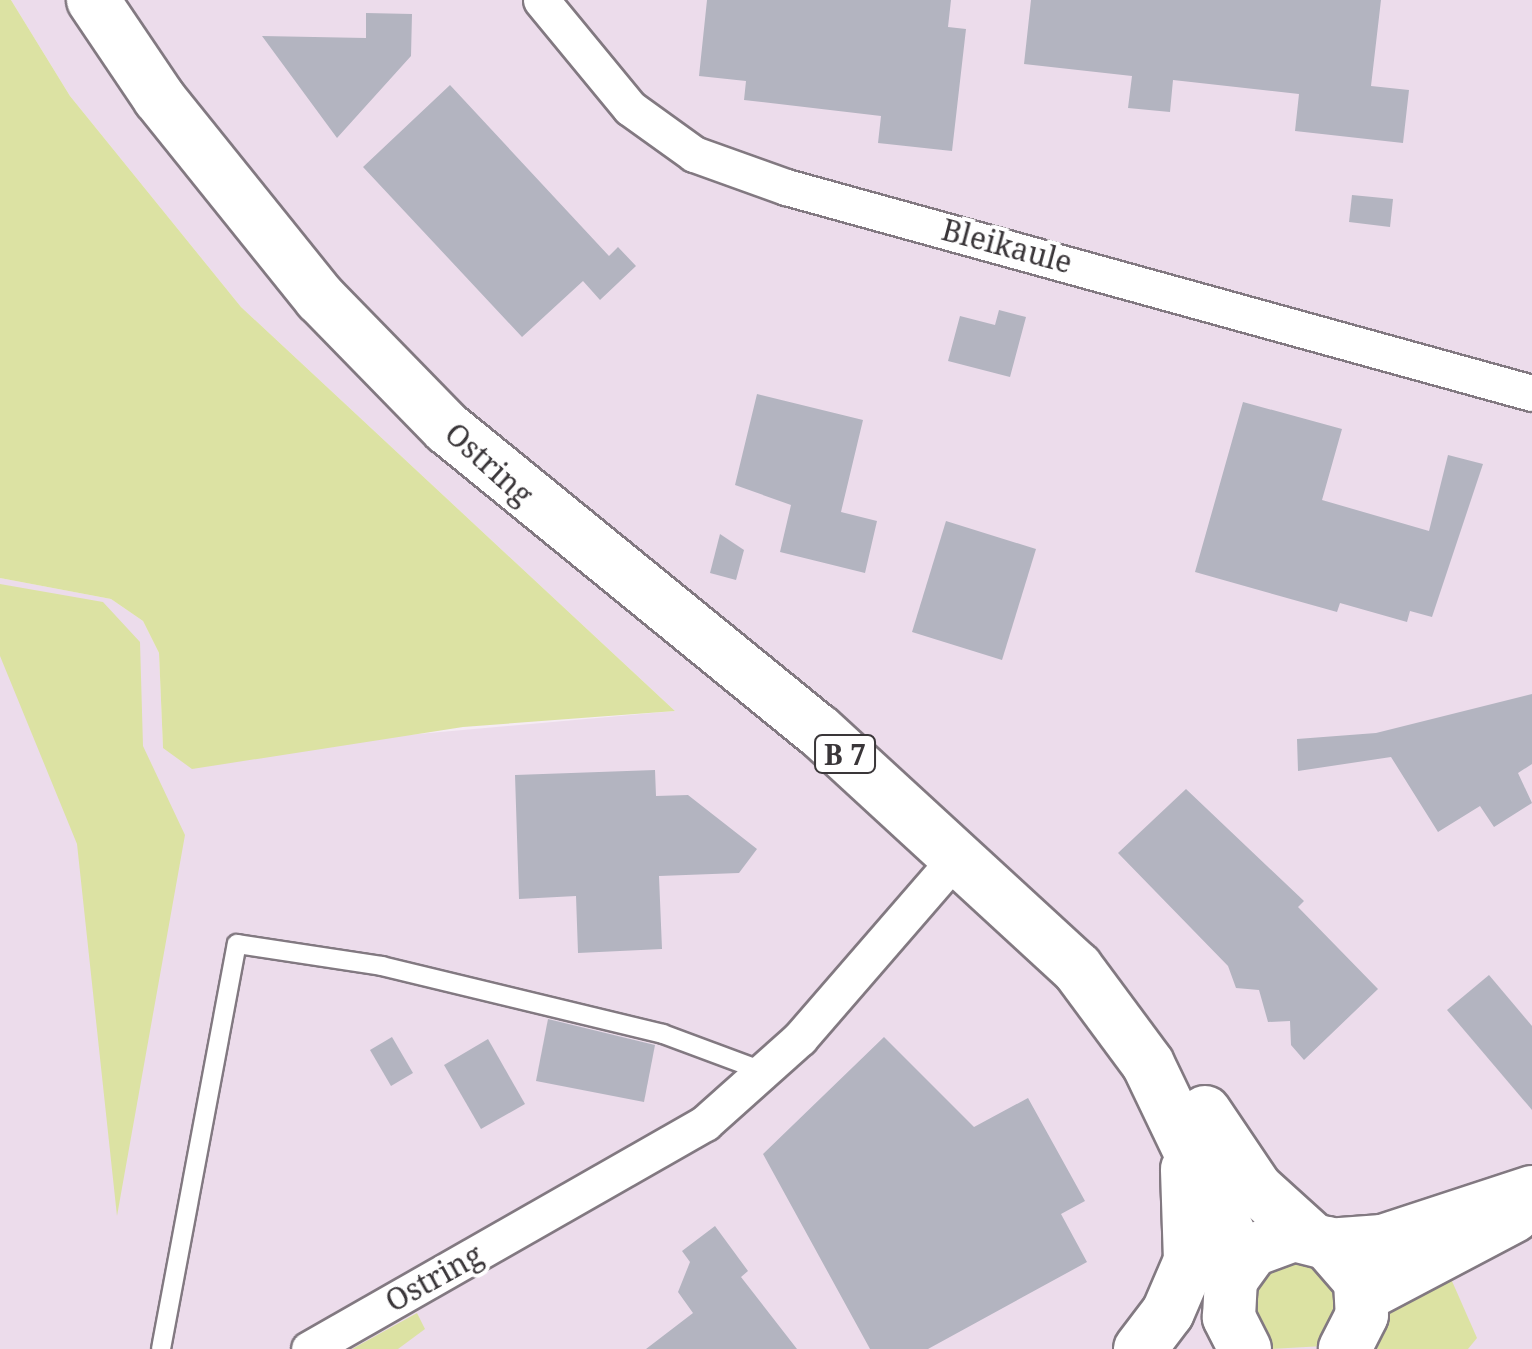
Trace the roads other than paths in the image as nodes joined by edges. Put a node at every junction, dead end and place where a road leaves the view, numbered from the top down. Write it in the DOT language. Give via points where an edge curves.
graph roads {
  1 [pos="93,0"];
  2 [pos="540,0"];
  3 [pos="1532,394"];
  4 [pos="960,853"];
  5 [pos="1114,1010"];
  6 [pos="766,1072"];
  7 [pos="1183,1128"];
  8 [pos="1532,1190"];
  9 [pos="1532,1209"];
  10 [pos="1318,1240"];
  11 [pos="1363,1298"];
  12 [pos="1238,1304"];
  13 [pos="1347,1348"];
  14 [pos="162,1349"];
  15 [pos="308,1349"];
  16 [pos="1140,1349"];
  17 [pos="1174,1349"];
  1 -- 4 [label="main road, Ostring / B 7" via="158,98 320,298 447,428"];
  2 -- 3 [label="street, Bleikaule" via="630,108 694,154 786,186"];
  4 -- 5 [label="main road, Ostring / B 7" via="1034,921"];
  4 -- 6 [label="street, Ostring"];
  5 -- 7 [label="main road, B 7"];
  5 -- 10 [label="main road, B 7" via="1168,1058 1256,1188"];
  6 -- 14 [label="lane" via="663,1034 382,966 237,944"];
  6 -- 15 [label="street, Ostring" via="678,1142"];
  7 -- 12 [label="main road, B 7"];
  7 -- 16 [label="main road" via="1190,1261 1168,1312"];
  8 -- 10 [label="street" via="1382,1239"];
  9 -- 11 [label="street"];
  10 -- 11 [label="main road, B 7" via="1352,1266"];
  10 -- 12 [label="main road" via="1265,1242"];
  11 -- 13 [label="main road"];
  12 -- 17 [label="main road"];
}
